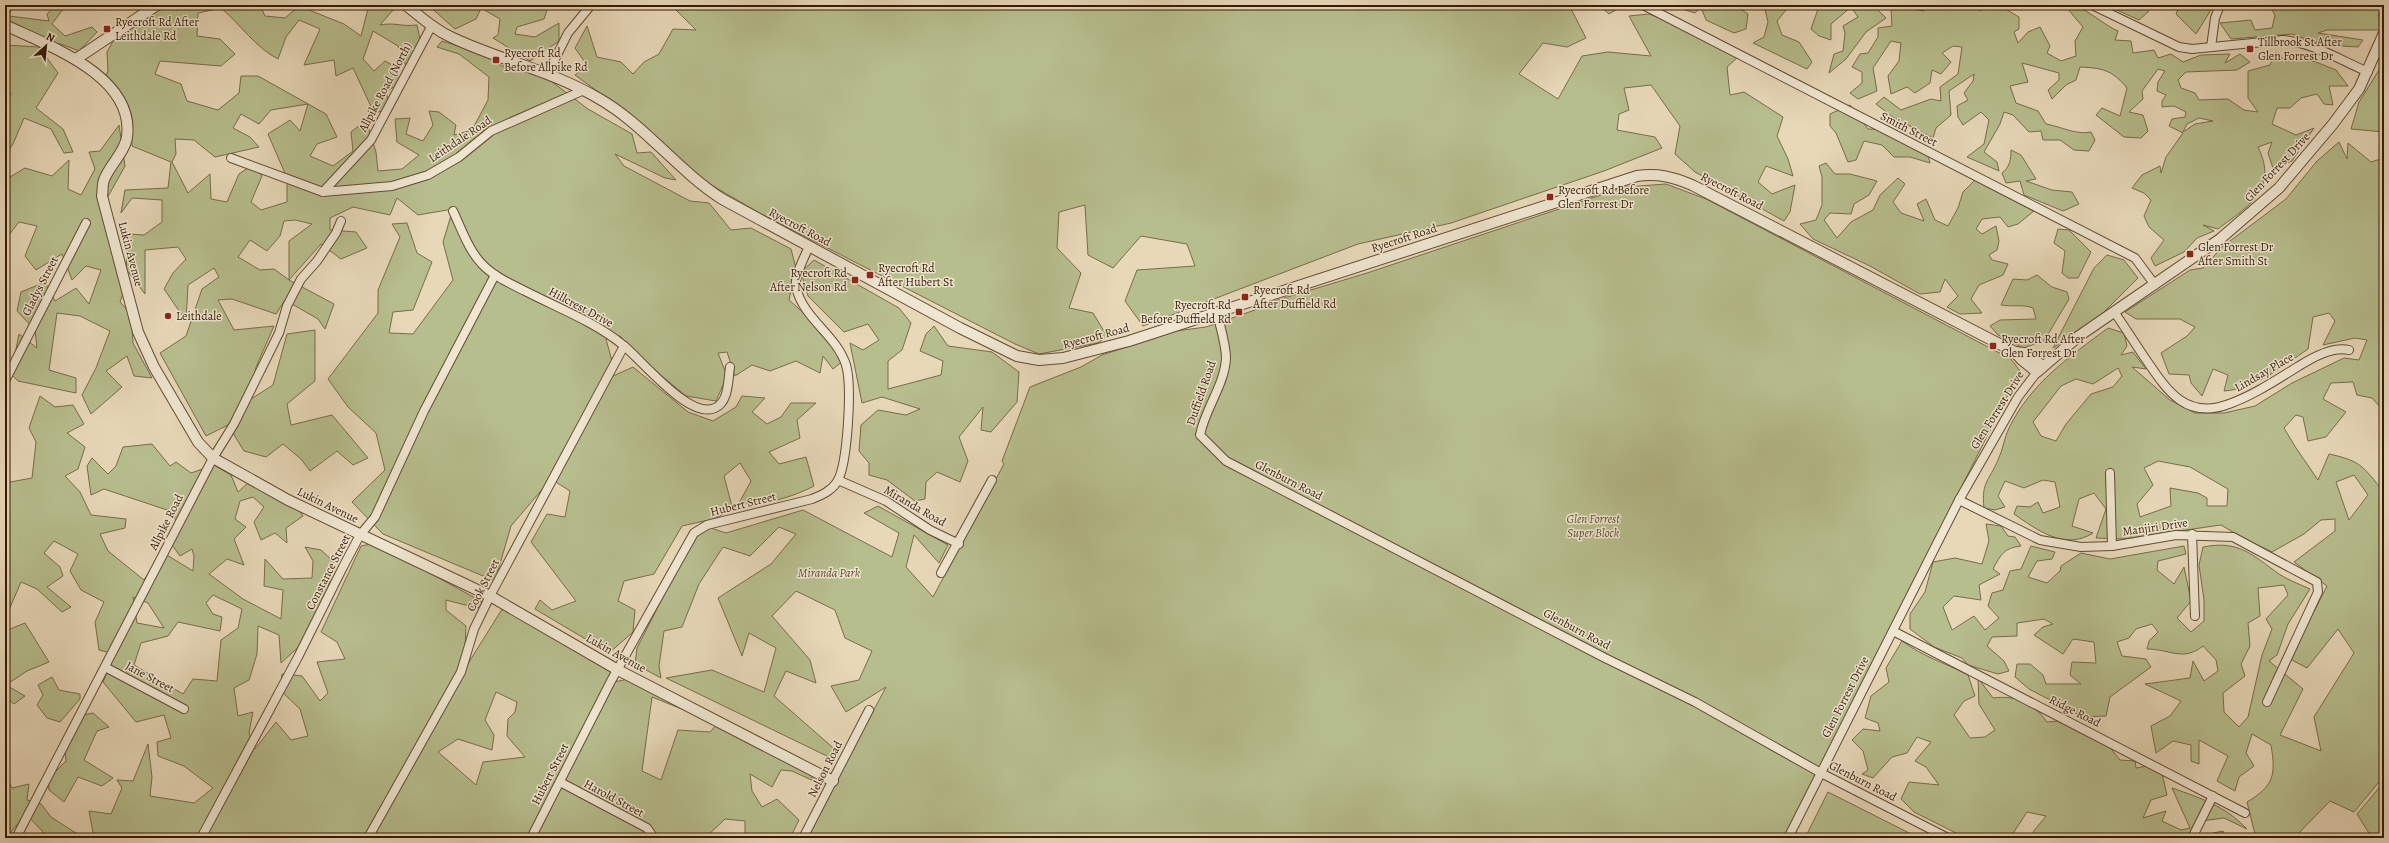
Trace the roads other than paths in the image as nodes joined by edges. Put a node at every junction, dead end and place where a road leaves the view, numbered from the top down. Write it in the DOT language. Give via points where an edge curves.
graph roads {
  1 [pos="157,5"];
  2 [pos="406,5"];
  3 [pos="591,5"];
  4 [pos="1643,5"];
  5 [pos="2092,5"];
  6 [pos="2220,5"];
  7 [pos="5,25"];
  8 [pos="432,25"];
  9 [pos="2384,33"];
  10 [pos="2212,47"];
  11 [pos="76,59"];
  12 [pos="2368,72"];
  13 [pos="548,73"];
  14 [pos="584,90"];
  15 [pos="231,158"];
  16 [pos="322,192"];
  17 [pos="453,211"];
  18 [pos="341,221"];
  19 [pos="86,223"];
  20 [pos="809,246"];
  21 [pos="495,275"];
  22 [pos="2156,285"];
  23 [pos="1217,312"];
  24 [pos="2115,313"];
  25 [pos="624,346"];
  26 [pos="2350,350"];
  27 [pos="730,367"];
  28 [pos="2040,369"];
  29 [pos="5,381"];
  30 [pos="1200,435"];
  31 [pos="213,458"];
  32 [pos="2110,473"];
  33 [pos="838,480"];
  34 [pos="992,480"];
  35 [pos="1959,500"];
  36 [pos="2192,534"];
  37 [pos="360,535"];
  38 [pos="959,544"];
  39 [pos="2112,546"];
  40 [pos="941,573"];
  41 [pos="490,596"];
  42 [pos="2195,616"];
  43 [pos="1893,631"];
  44 [pos="105,667"];
  45 [pos="618,670"];
  46 [pos="2266,702"];
  47 [pos="184,709"];
  48 [pos="869,710"];
  49 [pos="1821,773"];
  50 [pos="832,781"];
  51 [pos="560,782"];
  52 [pos="2213,796"];
  53 [pos="2245,813"];
  54 [pos="16,838"];
  55 [pos="201,838"];
  56 [pos="368,838"];
  57 [pos="531,838"];
  58 [pos="654,838"];
  59 [pos="804,838"];
  60 [pos="1788,838"];
  61 [pos="1948,838"];
  62 [pos="2192,838"];
  1 -- 11 [label="street"];
  2 -- 8 [label="street, Ryecroft Road"];
  3 -- 13 [label="street" via="568,32"];
  4 -- 22 [label="street, Smith Street" via="2135,258"];
  5 -- 10 [label="street" via="2179,47"];
  6 -- 10 [label="street" via="2215,18"];
  7 -- 11 [label="street"];
  8 -- 13 [label="street, Ryecroft Road" via="454,38"];
  8 -- 16 [label="street, Allpike Road (North)" via="371,140"];
  9 -- 12 [label="street, Glen Forrest Drive"];
  10 -- 12 [label="street" via="2296,41"];
  11 -- 31 [label="street, Lukin Avenue" via="98,74 126,111 127,139 103,181 102,196 138,332 154,367 198,442"];
  12 -- 22 [label="street, Glen Forrest Drive" via="2351,101 2279,188 2220,239"];
  13 -- 14 [label="street, Ryecroft Road"];
  14 -- 16 [label="street, Leithdale Road" via="490,132 459,157 428,175 392,186"];
  14 -- 20 [label="street, Ryecroft Road" via="616,110 698,183 722,199"];
  15 -- 16 [label="street, Leithdale Road"];
  17 -- 21 [label="street, Hillcrest Drive" via="481,264"];
  18 -- 31 [label="street, Allpike Road" via="317,261 301,279 287,306 279,334 234,424"];
  19 -- 29 [label="street, Gladys Street"];
  20 -- 23 [label="street, Ryecroft Road" via="993,346 1016,356 1039,360 1062,358 1129,341"];
  20 -- 33 [label="street" via="796,284 802,305 837,346 846,366 849,433"];
  21 -- 25 [label="street, Hillcrest Drive" via="603,330"];
  21 -- 37 [label="street, Constance Street" via="424,411 375,517"];
  22 -- 24 [label="street, Glen Forrest Drive"];
  23 -- 28 [label="street, Ryecroft Road" via="1558,201 1651,174 1676,178 1692,184 2015,352 2024,353"];
  23 -- 30 [label="street, Duffield Road" via="1226,358 1223,375 1203,418"];
  24 -- 26 [label="street, Lindsay Place" via="2167,390 2182,402 2196,408 2211,409 2228,405 2248,397 2304,363 2339,348"];
  24 -- 28 [label="street, Glen Forrest Drive" via="2079,336"];
  25 -- 27 [label="street, Hillcrest Drive" via="677,396 703,409 715,408 723,401"];
  25 -- 41 [label="street, Cook Street"];
  28 -- 35 [label="street, Glen Forrest Drive" via="2018,397"];
  30 -- 49 [label="street, Glenburn Road" via="1226,461 1695,702"];
  31 -- 37 [label="street, Lukin Avenue" via="288,500"];
  31 -- 44 [label="street, Allpike Road"];
  32 -- 39 [label="street"];
  33 -- 38 [label="street, Miranda Road" via="886,501 930,530"];
  33 -- 45 [label="street, Hubert Street" via="825,493 812,499 707,526 694,533"];
  34 -- 38 [label="street"];
  35 -- 39 [label="street, Manjiri Drive" via="2040,540 2081,547"];
  35 -- 43 [label="street, Glen Forrest Drive"];
  36 -- 39 [label="street, Manjiri Drive"];
  36 -- 42 [label="street"];
  36 -- 46 [label="street, Manjiri Drive" via="2233,537 2317,582 2318,592"];
  37 -- 41 [label="street, Lukin Avenue" via="408,555"];
  37 -- 55 [label="street, Constance Street"];
  38 -- 40 [label="street"];
  41 -- 45 [label="street, Lukin Avenue"];
  41 -- 56 [label="street, Cook Street" via="474,629 461,672"];
  43 -- 49 [label="street, Glen Forrest Drive"];
  43 -- 52 [label="street, Ridge Road"];
  44 -- 47 [label="street, Jane Street"];
  44 -- 54 [label="street, Allpike Road"];
  45 -- 50 [label="street, Lukin Avenue"];
  45 -- 51 [label="street, Hubert Street"];
  48 -- 50 [label="street, Nelson Road"];
  49 -- 60 [label="street, Glen Forrest Drive"];
  49 -- 61 [label="street, Glenburn Road"];
  50 -- 59 [label="street, Nelson Road"];
  51 -- 57 [label="street, Hubert Street"];
  51 -- 58 [label="street, Harold Street" via="647,828"];
  52 -- 53 [label="street, Ridge Road"];
  52 -- 62 [label="street"];
}
